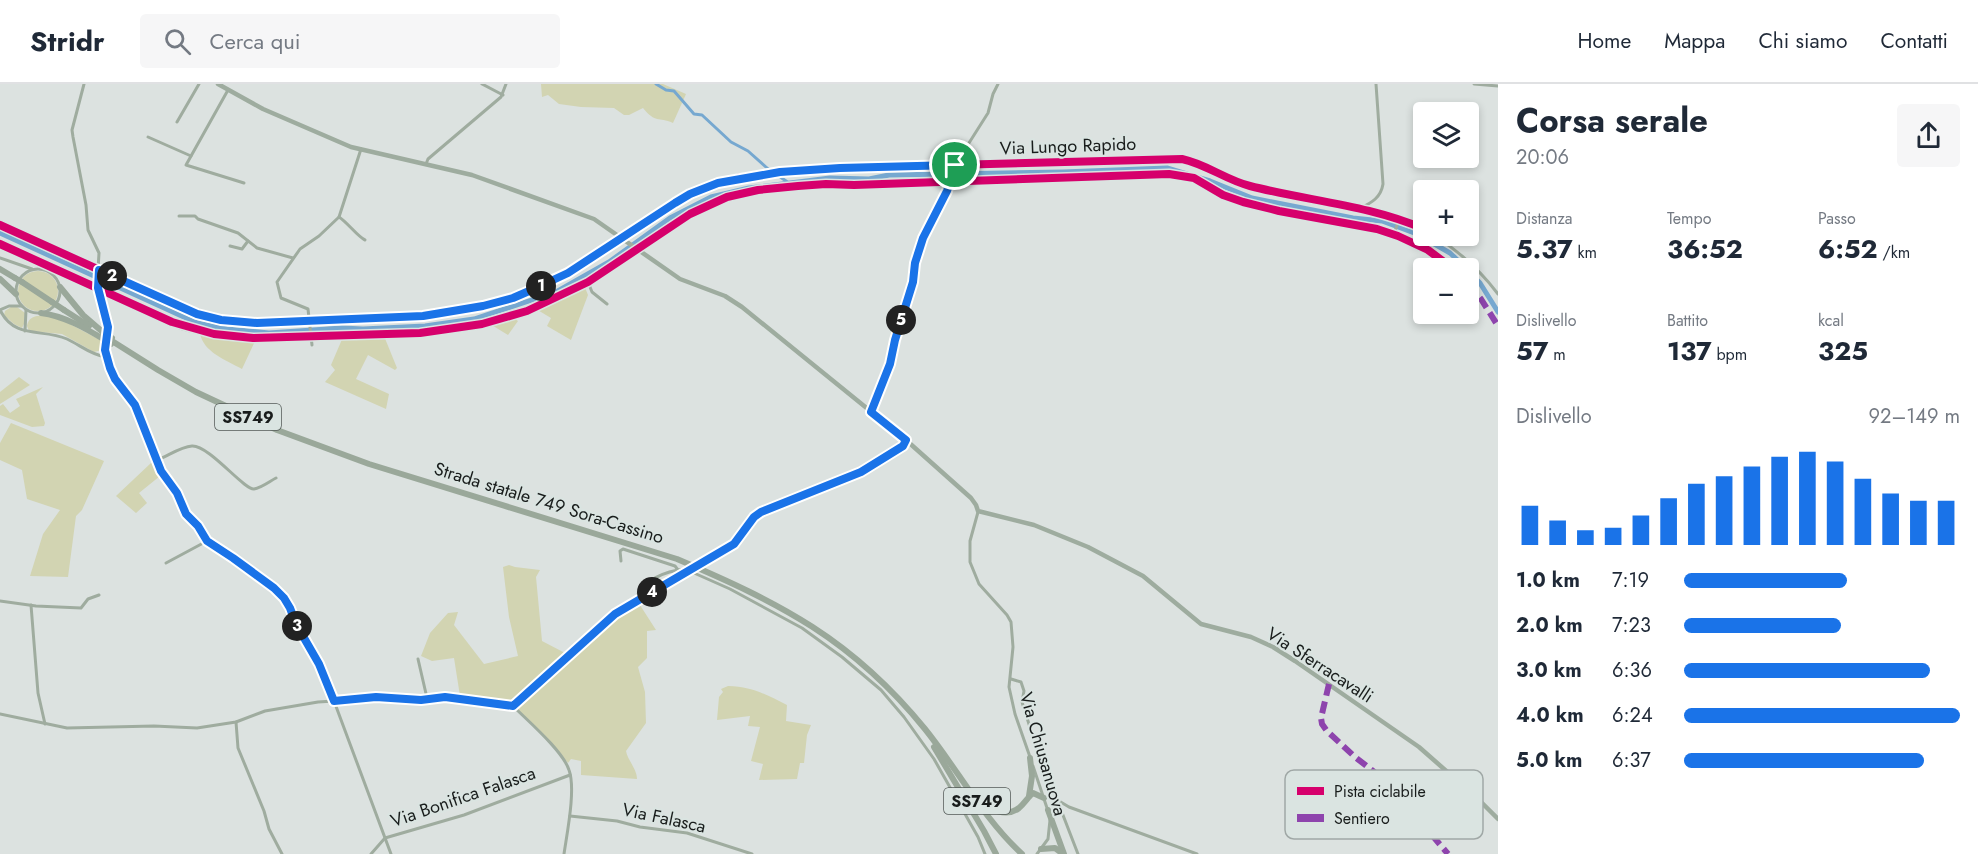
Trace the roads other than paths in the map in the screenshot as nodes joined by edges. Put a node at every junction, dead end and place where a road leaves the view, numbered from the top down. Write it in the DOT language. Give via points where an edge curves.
graph roads {
  1 [pos="84,84"];
  2 [pos="199,84"];
  3 [pos="218,84"];
  4 [pos="482,84"];
  5 [pos="506,84"];
  6 [pos="998,84"];
  7 [pos="1376,84"];
  8 [pos="1474,84"];
  9 [pos="1498,86"];
  10 [pos="228,90"];
  11 [pos="503,95"];
  12 [pos="177,122"];
  13 [pos="148,137"];
  14 [pos="361,149"];
  15 [pos="191,156"];
  16 [pos="426,164"];
  17 [pos="954,167"];
  18 [pos="244,183"];
  19 [pos="1356,208"];
  20 [pos="179,216"];
  21 [pos="339,217"];
  22 [pos="1399,219"];
  23 [pos="0,225"];
  24 [pos="1413,225"];
  25 [pos="1394,234"];
  26 [pos="622,239"];
  27 [pos="365,240"];
  28 [pos="248,241"];
  29 [pos="230,246"];
  30 [pos="1449,246"];
  31 [pos="635,249"];
  32 [pos="0,258"];
  33 [pos="293,258"];
  34 [pos="0,269"];
  35 [pos="34,269"];
  36 [pos="99,271"];
  37 [pos="0,279"];
  38 [pos="60,287"];
  39 [pos="99,294"];
  40 [pos="1498,294"];
  41 [pos="16,295"];
  42 [pos="607,304"];
  43 [pos="9,306"];
  44 [pos="22,306"];
  45 [pos="26,310"];
  46 [pos="39,313"];
  47 [pos="311,321"];
  48 [pos="26,323"];
  49 [pos="25,331"];
  50 [pos="199,333"];
  51 [pos="108,339"];
  52 [pos="312,345"];
  53 [pos="106,357"];
  54 [pos="871,412"];
  55 [pos="906,440"];
  56 [pos="157,460"];
  57 [pos="276,478"];
  58 [pos="978,511"];
  59 [pos="207,541"];
  60 [pos="621,561"];
  61 [pos="166,563"];
  62 [pos="678,570"];
  63 [pos="99,595"];
  64 [pos="0,601"];
  65 [pos="636,601"];
  66 [pos="31,605"];
  67 [pos="418,658"];
  68 [pos="1010,678"];
  69 [pos="427,698"];
  70 [pos="334,701"];
  71 [pos="513,706"];
  72 [pos="0,714"];
  73 [pos="912,714"];
  74 [pos="236,722"];
  75 [pos="45,724"];
  76 [pos="937,745"];
  77 [pos="1030,758"];
  78 [pos="1445,770"];
  79 [pos="570,775"];
  80 [pos="1029,796"];
  81 [pos="1044,798"];
  82 [pos="1058,800"];
  83 [pos="1483,804"];
  84 [pos="1048,810"];
  85 [pos="570,816"];
  86 [pos="1498,819"];
  87 [pos="385,838"];
  88 [pos="1039,852"];
  89 [pos="282,854"];
  90 [pos="371,854"];
  91 [pos="391,854"];
  92 [pos="564,854"];
  93 [pos="752,854"];
  94 [pos="985,854"];
  95 [pos="996,854"];
  96 [pos="1022,854"];
  97 [pos="1064,854"];
  98 [pos="1078,854"];
  99 [pos="1197,854"];
  1 -- 36 [label="street" via="72,130 88,230 99,253"];
  2 -- 12 [label="street"];
  3 -- 10 [label="main road"];
  4 -- 11 [label="street"];
  5 -- 11 [label="street"];
  6 -- 17 [label="street" via="988,113"];
  7 -- 19 [label="street" via="1383,184 1379,197"];
  8 -- 9 [label="street"];
  10 -- 14 [label="main road" via="332,140"];
  10 -- 15 [label="street"];
  11 -- 16 [label="street"];
  13 -- 15 [label="street"];
  14 -- 16 [label="main road"];
  14 -- 21 [label="street"];
  15 -- 18 [label="street" via="186,165"];
  16 -- 26 [label="main road" via="472,175 589,216"];
  17 -- 19 [label="street, Via Lungo Rapido" via="1182,159 1247,185"];
  17 -- 26 [label="street, Via Lungo Rapido" via="780,172 718,183 690,194"];
  17 -- 54 [label="street" via="923,238 890,364"];
  19 -- 22 [label="street, Via Lungo Rapido"];
  20 -- 28 [label="street" via="195,216"];
  21 -- 27 [label="street"];
  21 -- 33 [label="street"];
  22 -- 24 [label="street, Via Lungo Rapido"];
  22 -- 25 [label="street"];
  23 -- 36 [label="street, Via Lungo Rapido"];
  26 -- 31 [label="main road"];
  26 -- 47 [label="street, Via Lungo Rapido" via="568,273 513,298 423,316"];
  28 -- 29 [label="street" via="242,249"];
  28 -- 33 [label="street" via="257,248"];
  30 -- 40 [label="street" via="1483,274"];
  31 -- 42 [label="street" via="588,282 592,292"];
  31 -- 54 [label="main road" via="680,279 732,300"];
  32 -- 35 [label="street"];
  33 -- 47 [label="street" via="278,280 279,294 307,308"];
  34 -- 51 [label="highway, Strada statale 749 Sora-Cassino / SS749, bridge"];
  35 -- 38 [label="street" via="51,273"];
  35 -- 41 [label="street" via="19,280"];
  36 -- 39 [label="street"];
  36 -- 47 [label="street, Via Lungo Rapido" via="197,314 221,320"];
  37 -- 41 [label="highway"];
  38 -- 46 [label="street" via="51,310"];
  38 -- 51 [label="highway"];
  39 -- 50 [label="street"];
  39 -- 53 [label="street" via="108,327"];
  41 -- 43 [label="street"];
  41 -- 44 [label="street"];
  43 -- 44 [label="street"];
  43 -- 49 [label="street" via="0,310 3,317"];
  44 -- 45 [label="street"];
  45 -- 46 [label="street"];
  45 -- 48 [label="street"];
  46 -- 48 [label="street"];
  46 -- 51 [label="highway"];
  47 -- 52 [label="street"];
  48 -- 49 [label="street"];
  49 -- 53 [label="street" via="67,339"];
  51 -- 73 [label="highway, Strada statale 749 Sora-Cassino / SS749" via="196,392 277,430 369,464 676,559 722,579 786,609 831,638 877,675"];
  53 -- 56 [label="street" via="115,379 135,405"];
  54 -- 55 [label="main road"];
  55 -- 58 [label="main road" via="971,498"];
  55 -- 65 [label="street, bridge" via="900,448 861,472 761,512 734,544"];
  56 -- 57 [label="street" via="191,446 209,453 250,488"];
  56 -- 59 [label="street" via="186,514"];
  58 -- 68 [label="street, Via Chiusanuova" via="970,541 972,570 1011,622"];
  58 -- 78 [label="main road, Via Sferracavalli" via="1034,525 1088,547 1143,576 1202,624 1273,647 1419,747"];
  59 -- 61 [label="street"];
  59 -- 70 [label="street" via="278,591 288,603"];
  60 -- 62 [label="street" via="623,549"];
  62 -- 65 [label="street" via="652,579"];
  62 -- 94 [label="street" via="685,569 730,589 802,628 881,690 934,759"];
  63 -- 66 [label="street" via="88,599 81,608"];
  64 -- 66 [label="street"];
  65 -- 71 [label="street" via="615,614"];
  66 -- 75 [label="street" via="38,693"];
  67 -- 69 [label="street"];
  68 -- 77 [label="street, Via Chiusanuova" via="1011,700"];
  68 -- 82 [label="street" via="1021,682 1024,709"];
  69 -- 70 [label="street"];
  69 -- 71 [label="street"];
  70 -- 74 [label="street" via="265,711"];
  70 -- 87 [label="street"];
  71 -- 79 [label="street" via="565,761"];
  72 -- 75 [label="street"];
  73 -- 76 [label="highway, Strada statale 749 Sora-Cassino / SS749"];
  73 -- 95 [label="highway"];
  74 -- 75 [label="street" via="197,728 67,728"];
  74 -- 89 [label="street" via="238,748"];
  76 -- 80 [label="highway" via="982,802 992,808 1011,812"];
  76 -- 96 [label="highway, Strada statale 749 Sora-Cassino / SS749" via="987,815"];
  77 -- 80 [label="highway"];
  77 -- 81 [label="street, Via Chiusanuova"];
  79 -- 85 [label="street"];
  79 -- 87 [label="street, Via Bonifica Falasca" via="464,815"];
  80 -- 81 [label="highway"];
  81 -- 84 [label="street, Via Chiusanuova"];
  82 -- 98 [label="street"];
  82 -- 99 [label="street"];
  83 -- 86 [label="main road, Via Sferracavalli"];
  84 -- 88 [label="street, Via Chiusanuova" via="1049,832"];
  84 -- 97 [label="highway"];
  85 -- 92 [label="street"];
  85 -- 93 [label="street, Via Falasca" via="687,833"];
  87 -- 90 [label="street, Via Bonifica Falasca"];
  87 -- 91 [label="street"];
  88 -- 97 [label="highway" via="1055,848"];
}
